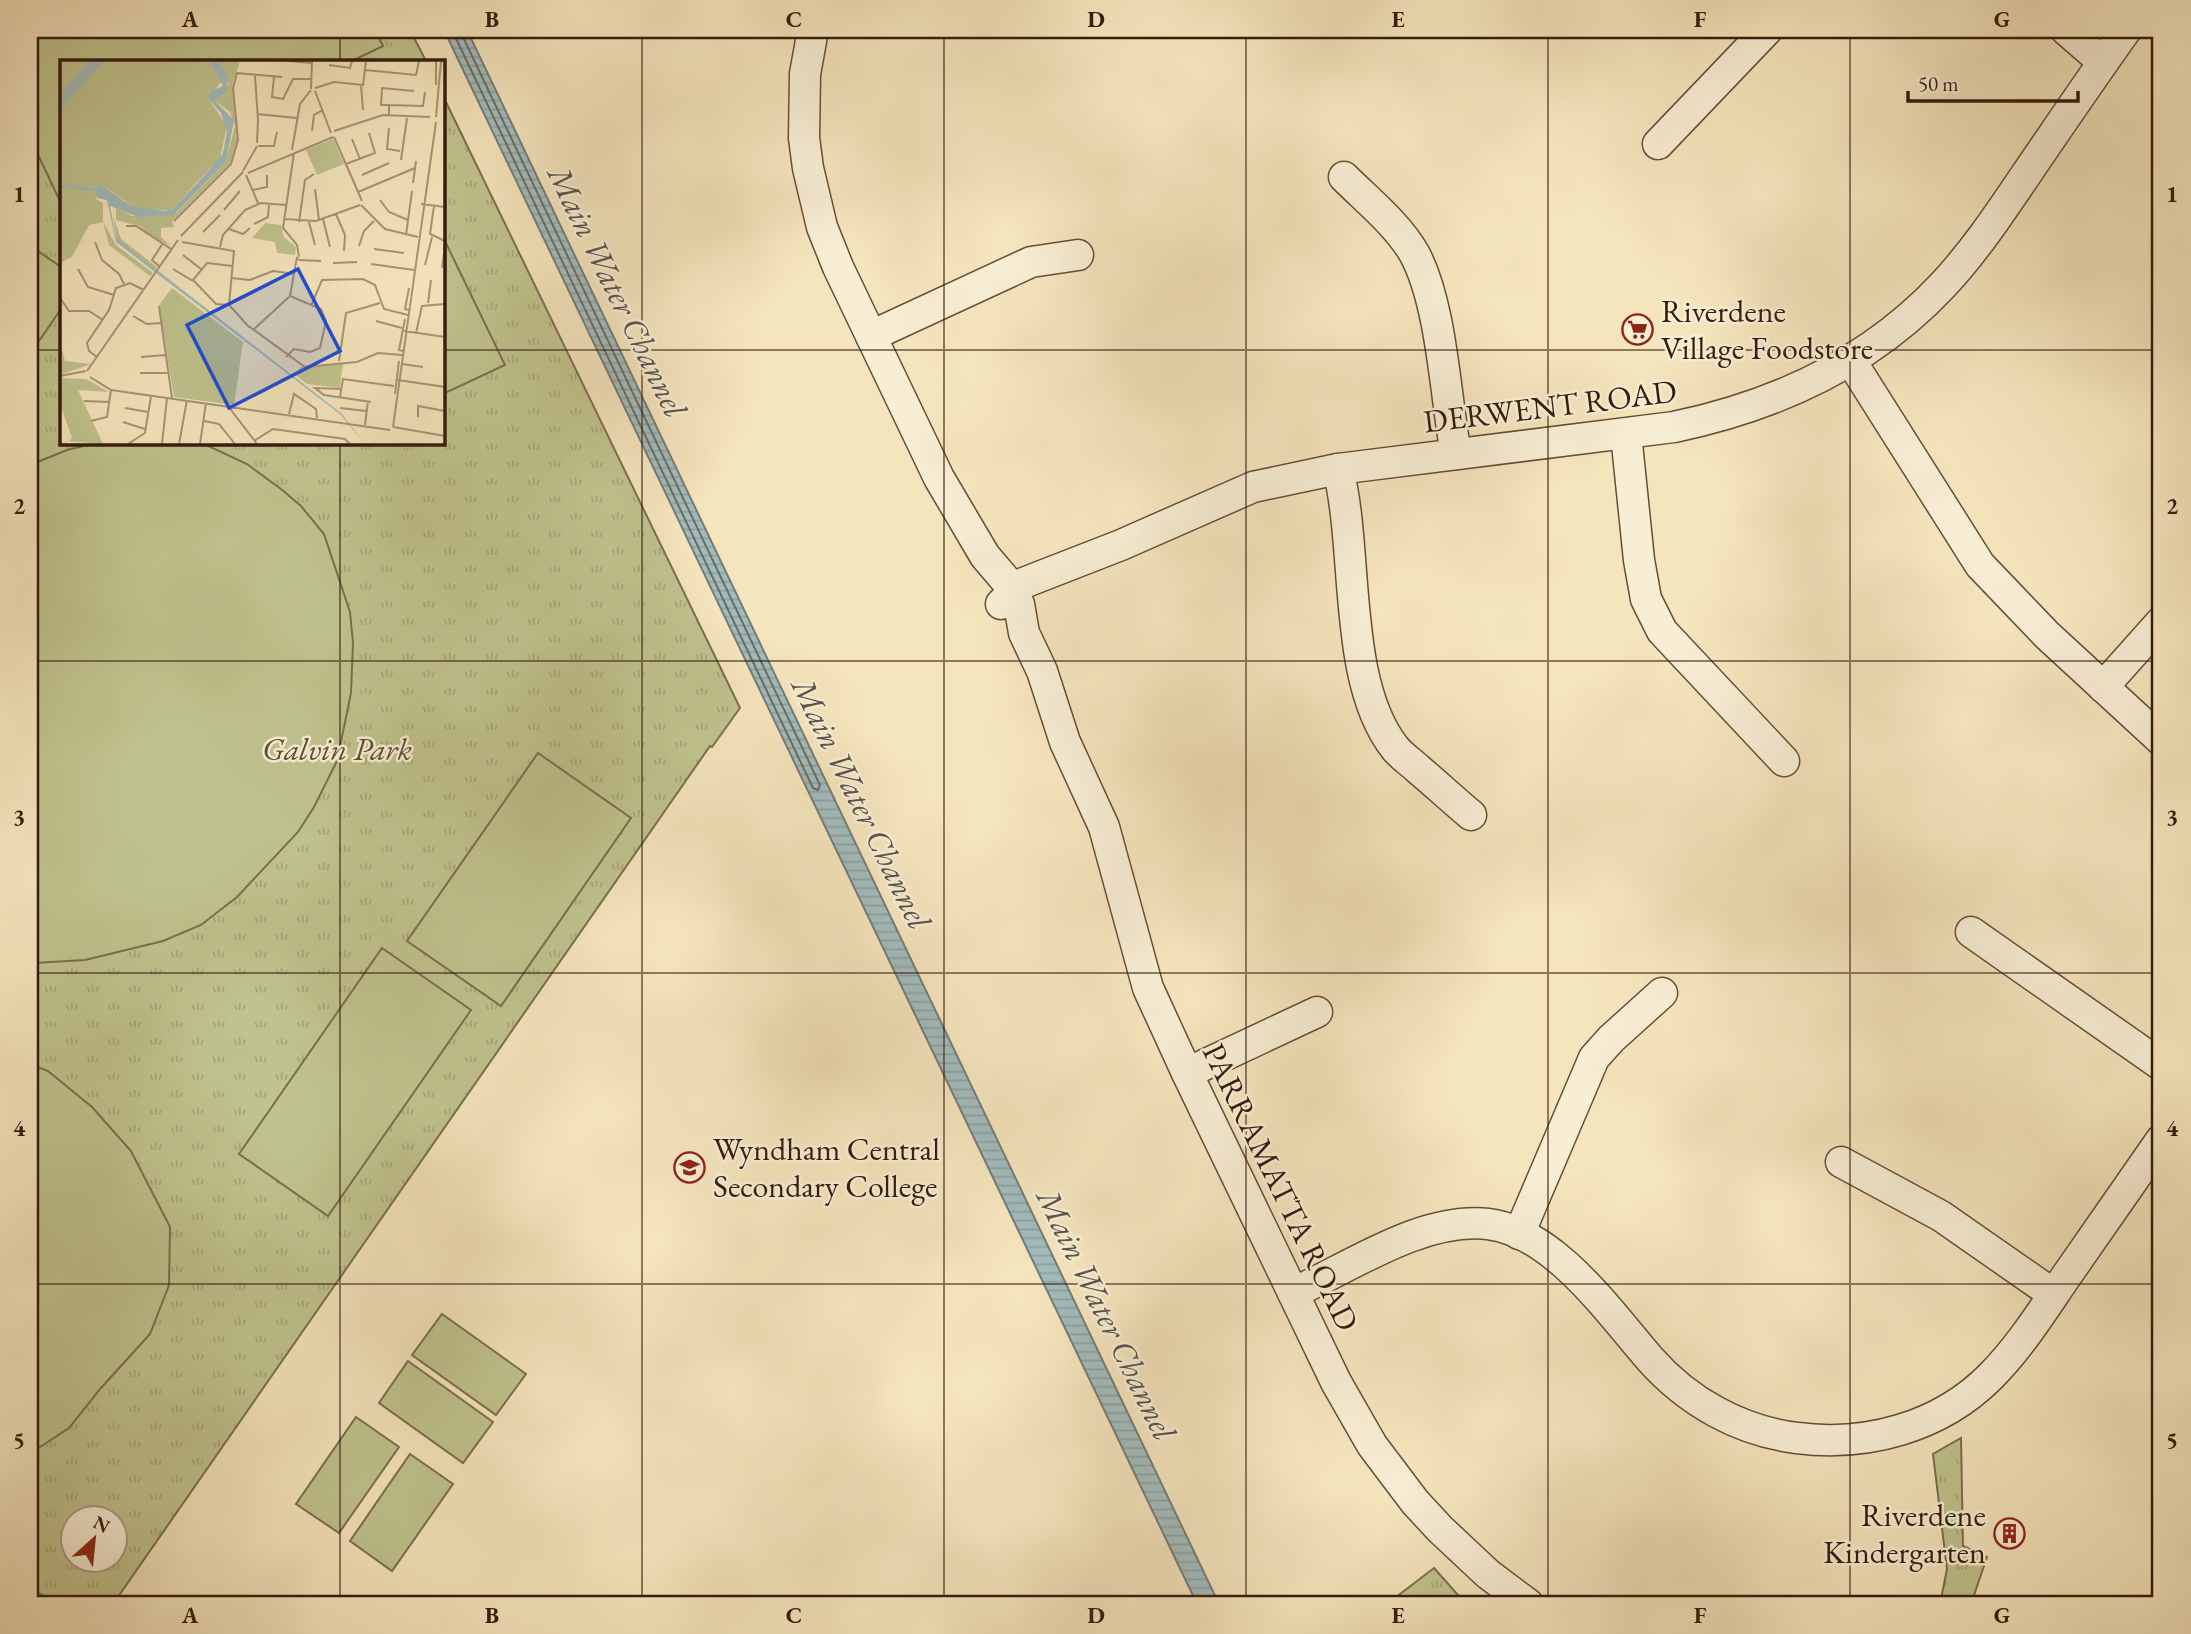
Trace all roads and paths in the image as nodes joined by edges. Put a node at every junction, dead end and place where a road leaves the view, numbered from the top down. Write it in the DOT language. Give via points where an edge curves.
graph roads {
  1 [pos="813,30"];
  2 [pos="1767,30"];
  3 [pos="2066,30"];
  4 [pos="2087,30"];
  5 [pos="2115,46"];
  6 [pos="1658,144"];
  7 [pos="1344,177"];
  8 [pos="1079,255"];
  9 [pos="871,337"];
  10 [pos="1851,361"];
  11 [pos="1626,434"];
  12 [pos="1456,454"];
  13 [pos="1338,468"];
  14 [pos="1010,600"];
  15 [pos="2161,622"];
  16 [pos="2103,687"];
  17 [pos="2161,740"];
  18 [pos="1784,761"];
  19 [pos="1471,815"];
  20 [pos="1971,932"];
  21 [pos="1662,993"];
  22 [pos="1317,1012"];
  23 [pos="2161,1065"];
  24 [pos="1187,1073"];
  25 [pos="2161,1140"];
  26 [pos="1841,1162"];
  27 [pos="1519,1234"];
  28 [pos="1293,1293"];
  29 [pos="2053,1294"];
  30 [pos="1528,1604"];
  1 -- 9 [label="street, PARRAMATTA ROAD" via="803,109 808,168 822,227"];
  2 -- 6 [label="street"];
  3 -- 5 [label="street"];
  4 -- 5 [label="street"];
  5 -- 10 [label="street, DERWENT ROAD" via="1962,264 1901,324"];
  7 -- 12 [label="street" via="1394,226 1413,251 1423,275 1435,320"];
  8 -- 9 [label="street" via="1031,262"];
  9 -- 14 [label="street, PARRAMATTA ROAD" via="939,478 963,546"];
  10 -- 11 [label="street, DERWENT ROAD" via="1731,413"];
  10 -- 16 [label="street" via="1980,565"];
  11 -- 12 [label="street, DERWENT ROAD"];
  11 -- 18 [label="street" via="1646,599 1662,631"];
  12 -- 13 [label="street, DERWENT ROAD"];
  13 -- 14 [label="street, DERWENT ROAD" via="1253,487 1218,500 1121,545 1082,573"];
  13 -- 19 [label="street" via="1367,693 1375,717 1396,749"];
  14 -- 24 [label="street, PARRAMATTA ROAD" via="1005,635 1065,742 1104,827 1148,988"];
  15 -- 16 [label="street"];
  16 -- 17 [label="street"];
  20 -- 23 [label="street"];
  21 -- 27 [label="street" via="1594,1058"];
  22 -- 24 [label="street"];
  24 -- 28 [label="street, PARRAMATTA ROAD"];
  25 -- 29 [label="street"];
  26 -- 29 [label="street" via="1921,1204"];
  27 -- 28 [label="street" via="1472,1223 1431,1229"];
  27 -- 29 [label="street" via="1535,1240 1561,1261 1656,1365 1691,1396 1759,1430 1806,1439 1881,1435 1907,1429 1950,1408 1989,1378"];
  28 -- 30 [label="street, PARRAMATTA ROAD" via="1349,1406 1393,1474 1455,1544"];
}
